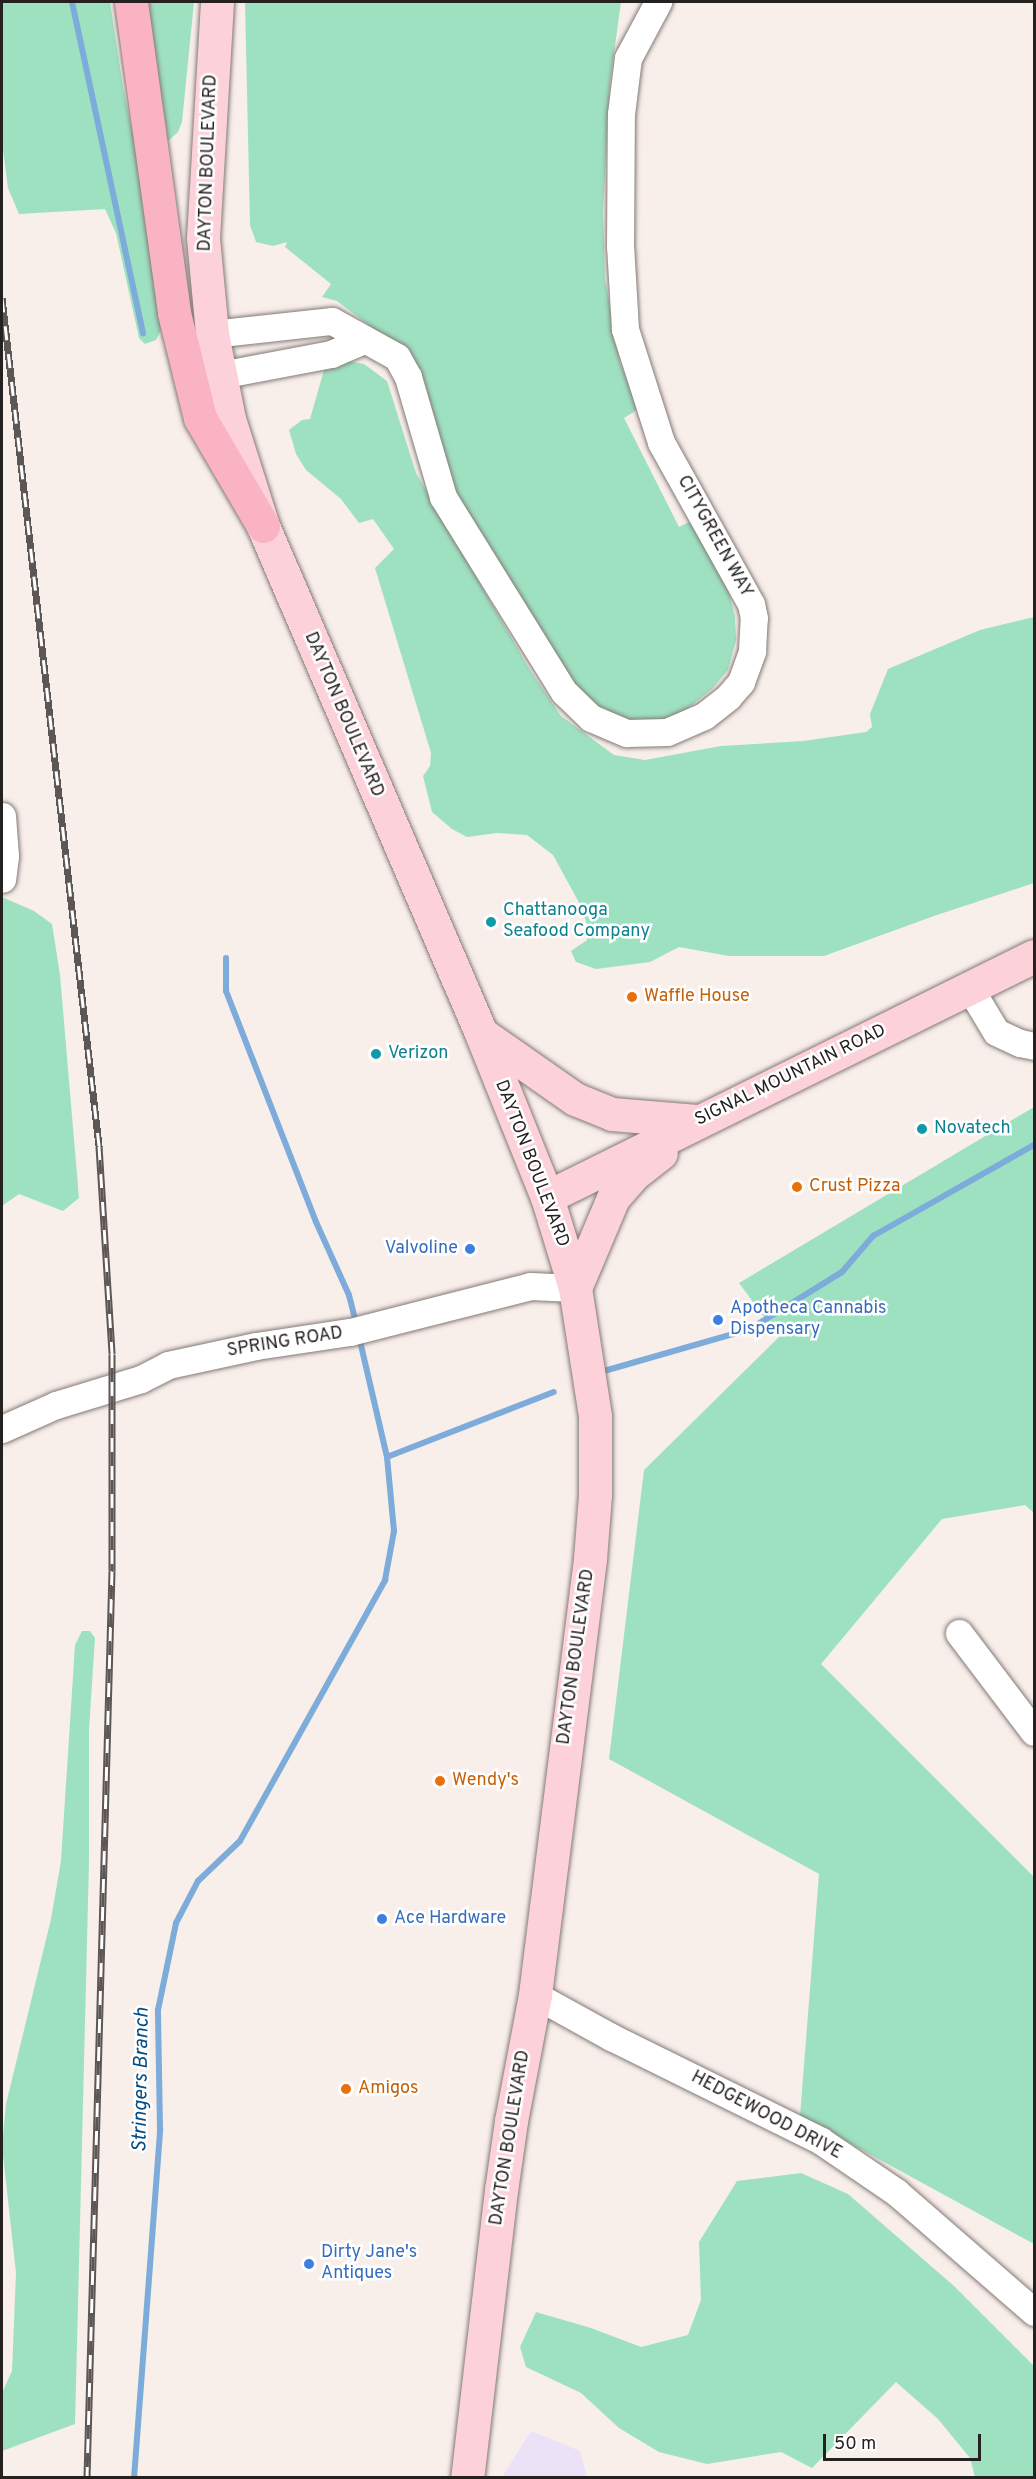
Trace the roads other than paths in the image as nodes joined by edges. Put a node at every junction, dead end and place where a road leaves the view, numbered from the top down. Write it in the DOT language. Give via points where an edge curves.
graph roads {
  1 [pos="130,2"];
  2 [pos="217,2"];
  3 [pos="658,2"];
  4 [pos="212,334"];
  5 [pos="364,340"];
  6 [pos="220,375"];
  7 [pos="263,526"];
  8 [pos="2,816"];
  9 [pos="2,879"];
  10 [pos="1035,956"];
  11 [pos="969,987"];
  12 [pos="481,1033"];
  13 [pos="1035,1046"];
  14 [pos="699,1121"];
  15 [pos="547,1197"];
  16 [pos="575,1288"];
  17 [pos="2,1429"];
  18 [pos="959,1633"];
  19 [pos="1035,1732"];
  20 [pos="535,1995"];
  21 [pos="1035,2312"];
  22 [pos="467,2478"];
  1 -- 7 [label="highway" via="174,313 200,418"];
  2 -- 4 [label="main road, DAYTON BOULEVARD" via="203,238"];
  3 -- 5 [label="street, CITYGREEN WAY" via="628,58 621,114 620,246 625,329 661,442 751,604 752,651 741,682 728,697 705,716 667,732 627,733 591,718 564,692 443,497 402,363"];
  4 -- 5 [label="street, CITYGREEN WAY" via="332,321"];
  4 -- 6 [label="main road, DAYTON BOULEVARD"];
  5 -- 6 [label="street" via="331,354"];
  6 -- 7 [label="main road, DAYTON BOULEVARD" via="229,419"];
  7 -- 12 [label="main road, DAYTON BOULEVARD"];
  8 -- 9 [label="street"];
  10 -- 11 [label="main road, SIGNAL MOUNTAIN ROAD"];
  11 -- 13 [label="street" via="996,1032"];
  11 -- 14 [label="main road, SIGNAL MOUNTAIN ROAD"];
  12 -- 14 [label="main road" via="575,1099 612,1114"];
  12 -- 15 [label="main road, DAYTON BOULEVARD"];
  14 -- 15 [label="main road, SIGNAL MOUNTAIN ROAD"];
  14 -- 16 [label="main road" via="634,1174 613,1198"];
  15 -- 16 [label="main road, DAYTON BOULEVARD"];
  16 -- 17 [label="street, SPRING ROAD" via="530,1286 350,1332 168,1365 141,1379 57,1405"];
  16 -- 20 [label="main road, DAYTON BOULEVARD" via="595,1416 595,1494"];
  18 -- 19 [label="street"];
  20 -- 21 [label="street, HEDGEWOOD DRIVE" via="821,2141 896,2192"];
  20 -- 22 [label="main road, DAYTON BOULEVARD" via="510,2121"];
}
